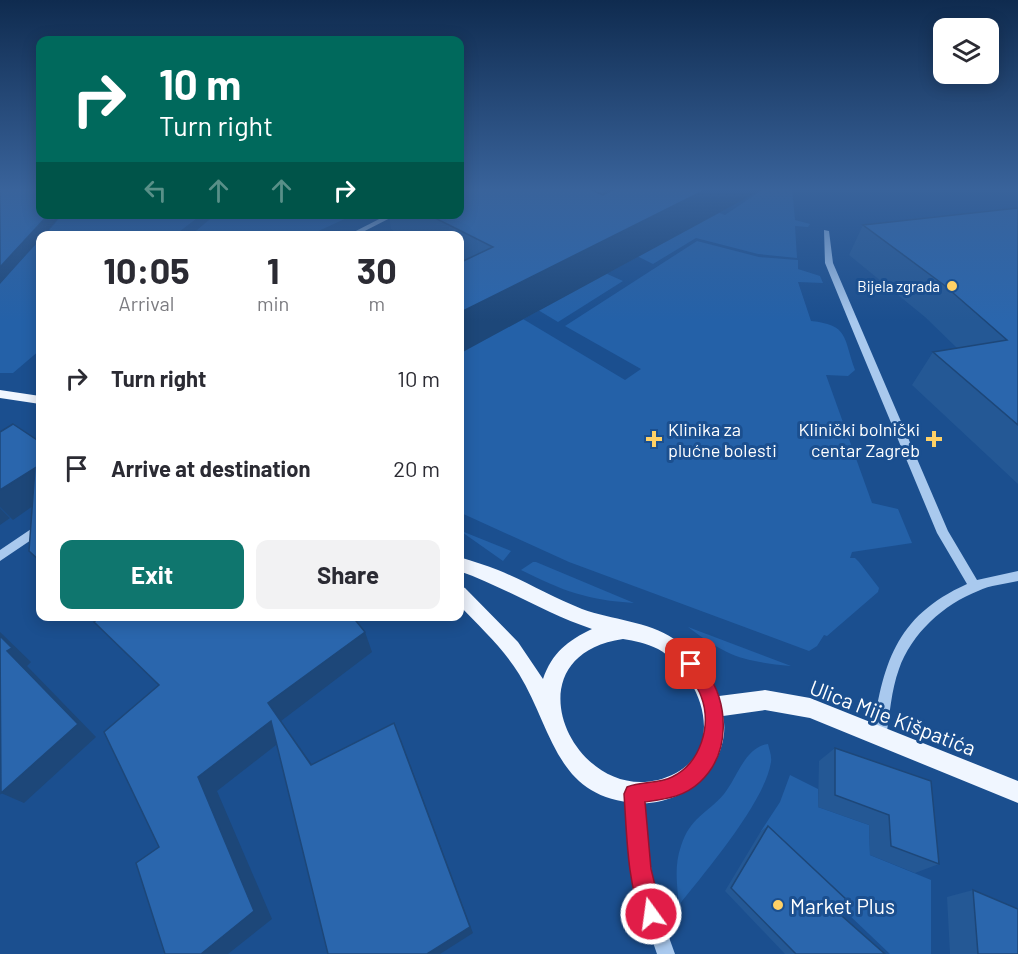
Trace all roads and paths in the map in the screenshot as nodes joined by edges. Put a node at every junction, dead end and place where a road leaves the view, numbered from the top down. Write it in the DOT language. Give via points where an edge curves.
graph roads {
  1 [pos="826,233"];
  2 [pos="0,394"];
  3 [pos="36,399"];
  4 [pos="36,531"];
  5 [pos="0,556"];
  6 [pos="464,566"];
  7 [pos="1018,576"];
  8 [pos="974,586"];
  9 [pos="464,599"];
  10 [pos="622,630"];
  11 [pos="713,707"];
  12 [pos="552,722"];
  13 [pos="879,737"];
  14 [pos="1018,792"];
  15 [pos="634,794"];
  16 [pos="666,954"];
  1 -- 8 [label="street" via="829,263 861,341 943,533"];
  2 -- 3 [label="main road"];
  4 -- 5 [label="street"];
  6 -- 10 [label="main road" via="579,616"];
  7 -- 8 [label="street"];
  8 -- 13 [label="street" via="930,614 906,641 887,685"];
  9 -- 12 [label="main road" via="525,665"];
  10 -- 11 [label="main road" via="660,639 681,653 700,674"];
  10 -- 12 [label="main road" via="588,638 569,651 555,671 550,695"];
  11 -- 13 [label="main road, Ulica Mije Kišpatića" via="765,700 787,703 810,708"];
  11 -- 15 [label="main road" via="715,725 709,752 694,774 675,788"];
  12 -- 15 [label="main road" via="565,751 584,772 610,787"];
  13 -- 14 [label="main road, Ulica Mije Kišpatića"];
  15 -- 16 [label="street" via="641,869"];
}
